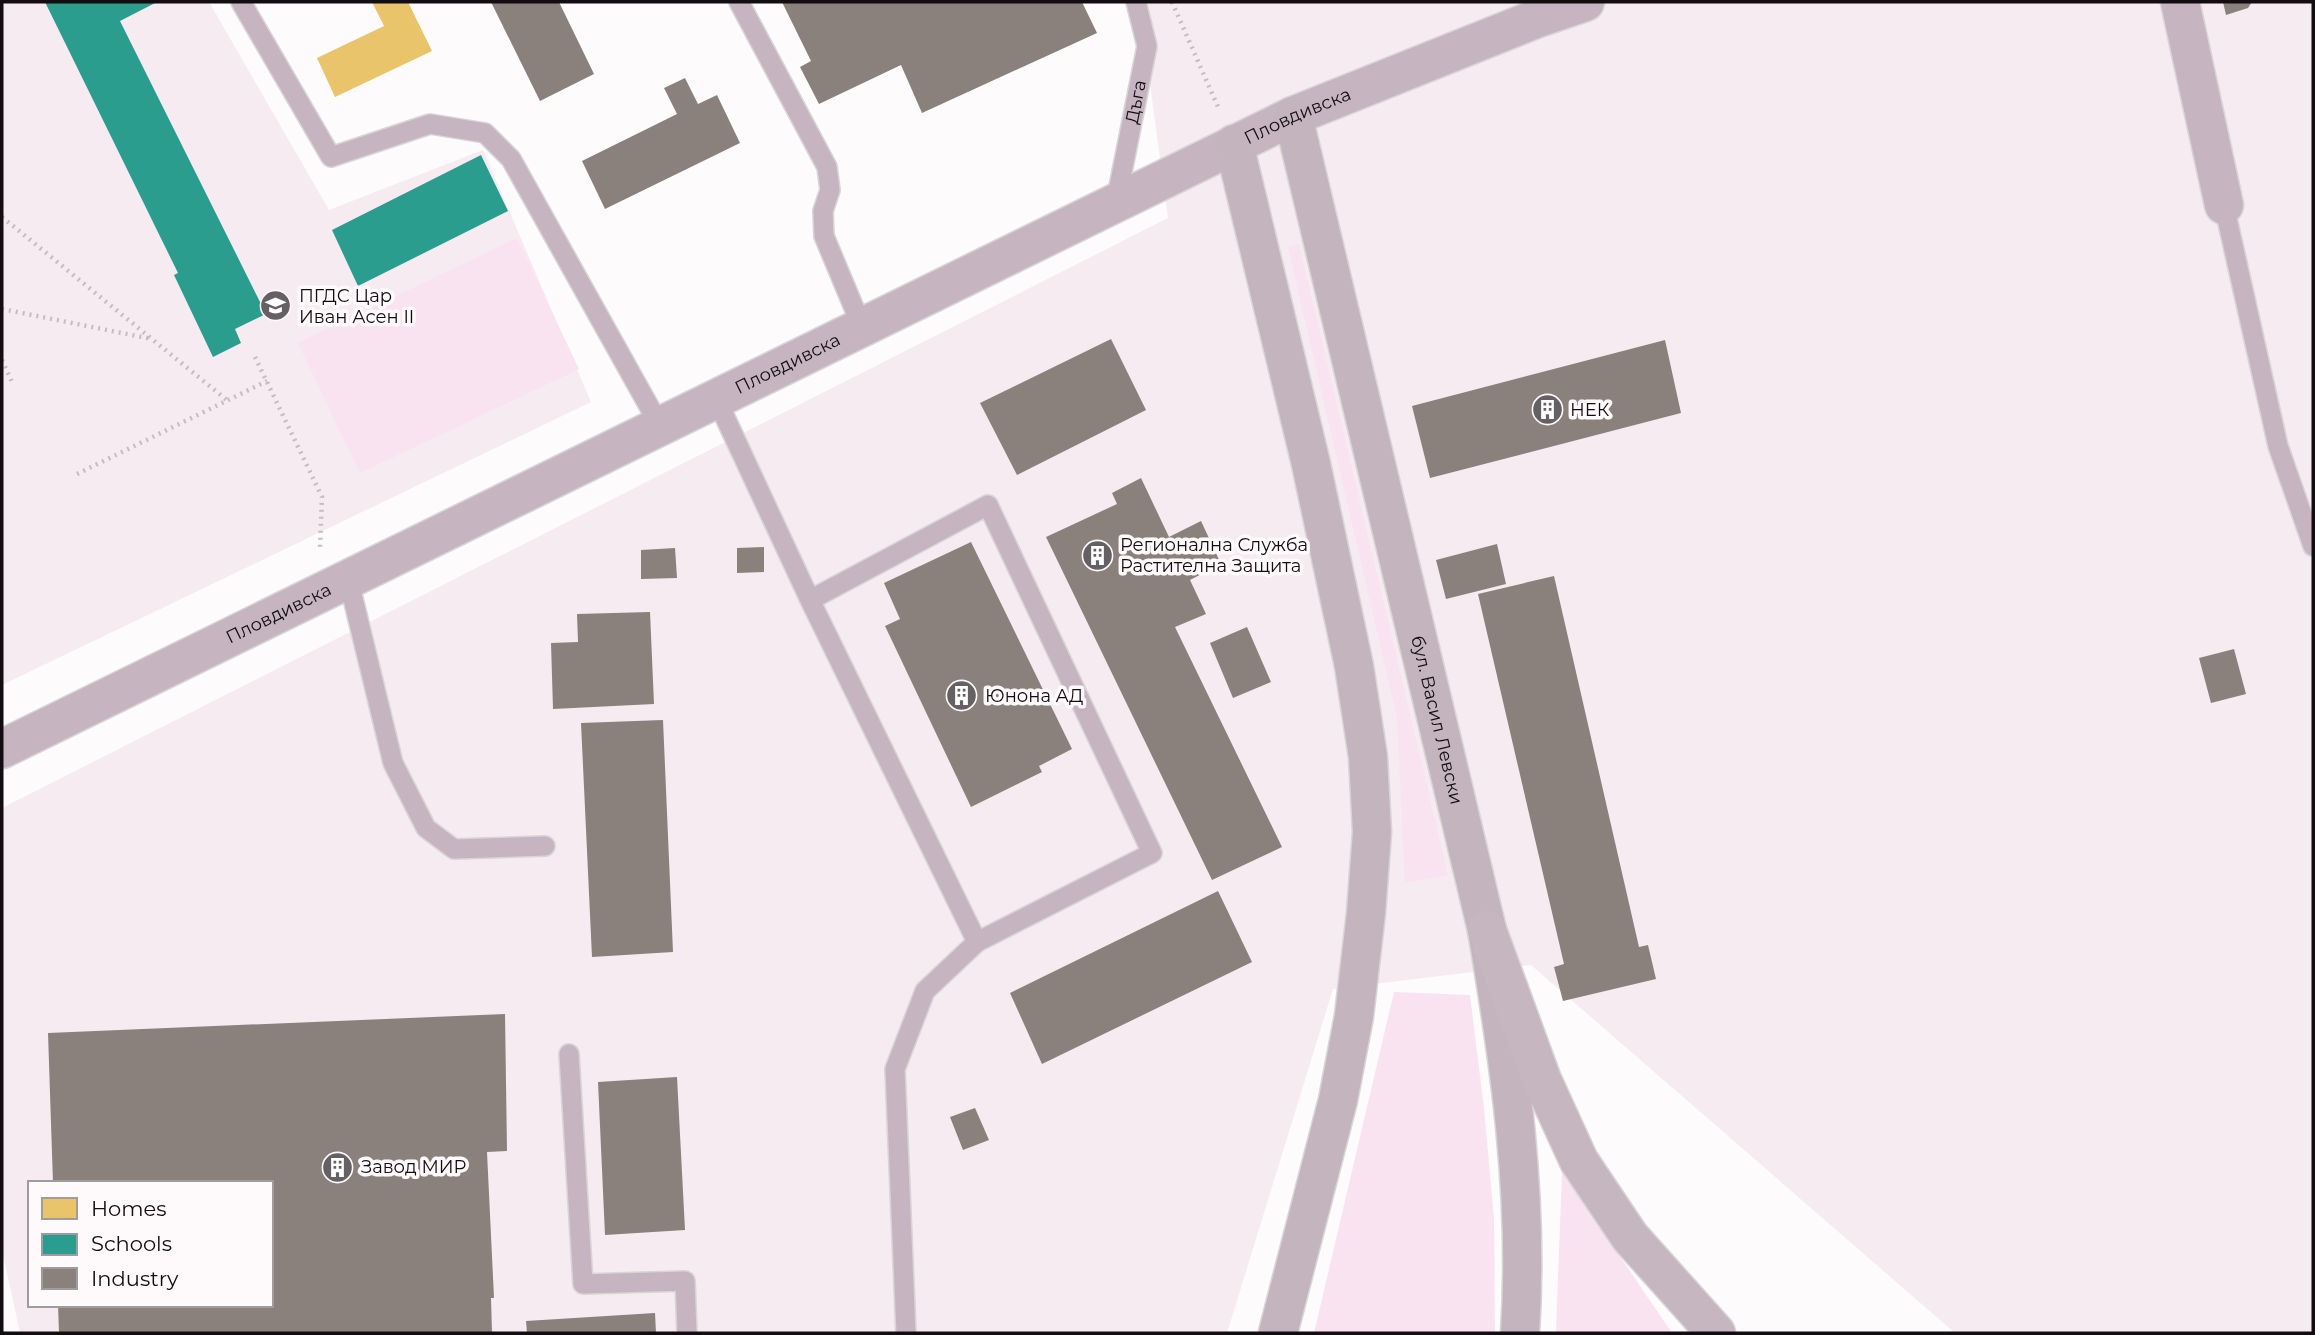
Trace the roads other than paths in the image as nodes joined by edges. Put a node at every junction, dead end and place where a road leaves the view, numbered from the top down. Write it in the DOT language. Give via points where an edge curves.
graph roads {
  1 [pos="241,2"];
  2 [pos="739,2"];
  3 [pos="1136,2"];
  4 [pos="1585,2"];
  5 [pos="2180,2"];
  6 [pos="1293,116"];
  7 [pos="1234,144"];
  8 [pos="1116,202"];
  9 [pos="2224,205"];
  10 [pos="862,327"];
  11 [pos="716,398"];
  12 [pos="660,426"];
  13 [pos="2313,546"];
  14 [pos="334,586"];
  15 [pos="810,600"];
  16 [pos="2,748"];
  17 [pos="545,846"];
  18 [pos="1486,930"];
  19 [pos="977,942"];
  20 [pos="569,1054"];
  21 [pos="687,1333"];
  22 [pos="906,1333"];
  23 [pos="1278,1333"];
  24 [pos="1520,1333"];
  25 [pos="1716,1333"];
  1 -- 12 [label="lane" via="331,157 430,124 485,133 510,159"];
  2 -- 10 [label="lane" via="827,167 830,190 823,211 824,236"];
  3 -- 8 [label="lane, Дъга" via="1147,46"];
  4 -- 6 [label="street, Пловдивска"];
  5 -- 9 [label="street"];
  6 -- 7 [label="street, Пловдивска"];
  6 -- 18 [label="main road, бул. Васил Левски"];
  7 -- 8 [label="street, Пловдивска"];
  7 -- 23 [label="main road" via="1354,666 1368,757 1372,832 1354,1016 1338,1100"];
  8 -- 10 [label="street, Пловдивска"];
  9 -- 13 [label="lane" via="2278,446"];
  10 -- 11 [label="street, Пловдивска"];
  11 -- 12 [label="street, Пловдивска"];
  11 -- 15 [label="lane"];
  12 -- 14 [label="street, Пловдивска"];
  14 -- 16 [label="street, Пловдивска"];
  14 -- 17 [label="lane" via="393,763 426,828 454,849"];
  15 -- 19 [label="lane"];
  15 -- 19 [label="lane" via="988,505 1152,853"];
  18 -- 24 [label="main road, бул. Васил Левски" via="1504,1029 1518,1153 1523,1214"];
  18 -- 25 [label="main road" via="1542,1080 1579,1161 1630,1237"];
  19 -- 22 [label="lane" via="925,991 895,1069"];
  20 -- 21 [label="lane" via="583,1284 685,1281"];
}
